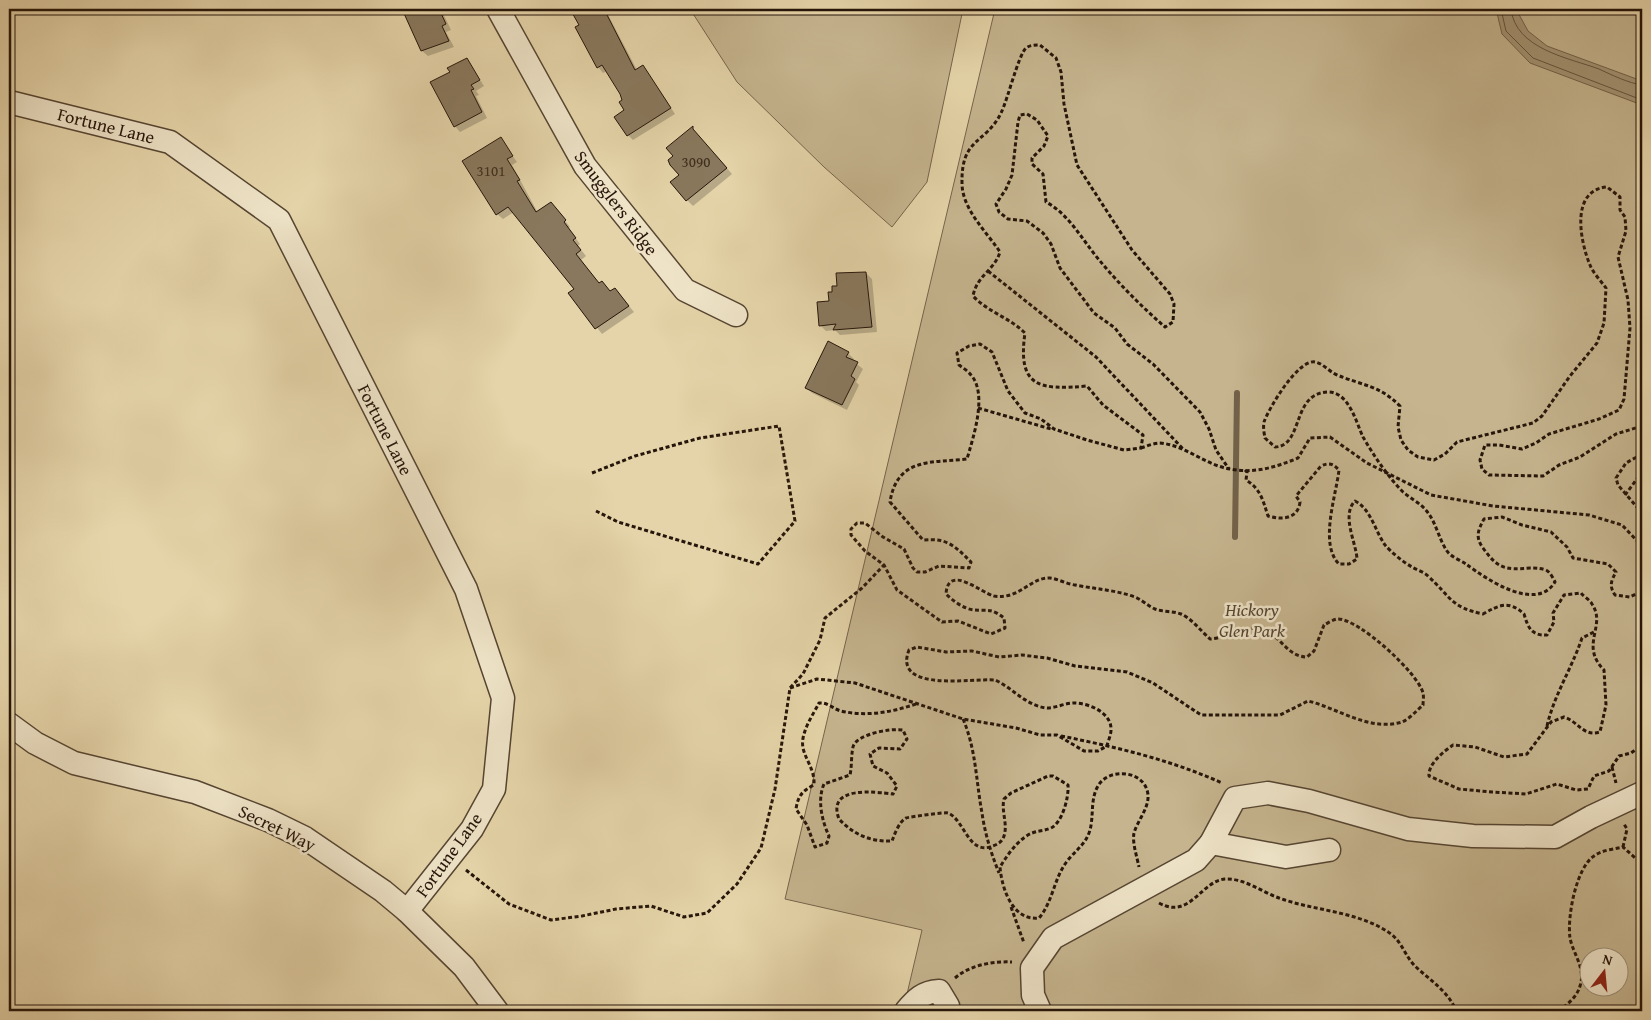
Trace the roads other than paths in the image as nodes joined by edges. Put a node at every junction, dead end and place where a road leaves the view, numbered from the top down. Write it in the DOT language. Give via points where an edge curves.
graph roads {
  1 [pos="498,9"];
  2 [pos="9,102"];
  3 [pos="736,315"];
  4 [pos="9,724"];
  5 [pos="1642,793"];
  6 [pos="1211,843"];
  7 [pos="1328,850"];
  8 [pos="407,911"];
  9 [pos="943,1001"];
  10 [pos="497,1011"];
  11 [pos="906,1011"];
  12 [pos="1040,1011"];
  1 -- 3 [label="street, Smugglers Ridge" via="585,166 685,290"];
  2 -- 8 [label="street, Fortune Lane" via="170,142 279,220 466,589 503,698 494,789 472,828"];
  4 -- 8 [label="street, Secret Way" via="35,743 74,763 195,792 268,820 305,838 384,891"];
  5 -- 6 [label="street" via="1556,837 1473,836 1408,829 1268,793 1235,798"];
  6 -- 7 [label="street" via="1286,857"];
  6 -- 12 [label="street" via="1196,860 1053,938 1032,968 1033,996"];
  8 -- 10 [label="street, Secret Way" via="464,967"];
  9 -- 11 [label="street" via="928,992 916,998"];
}
